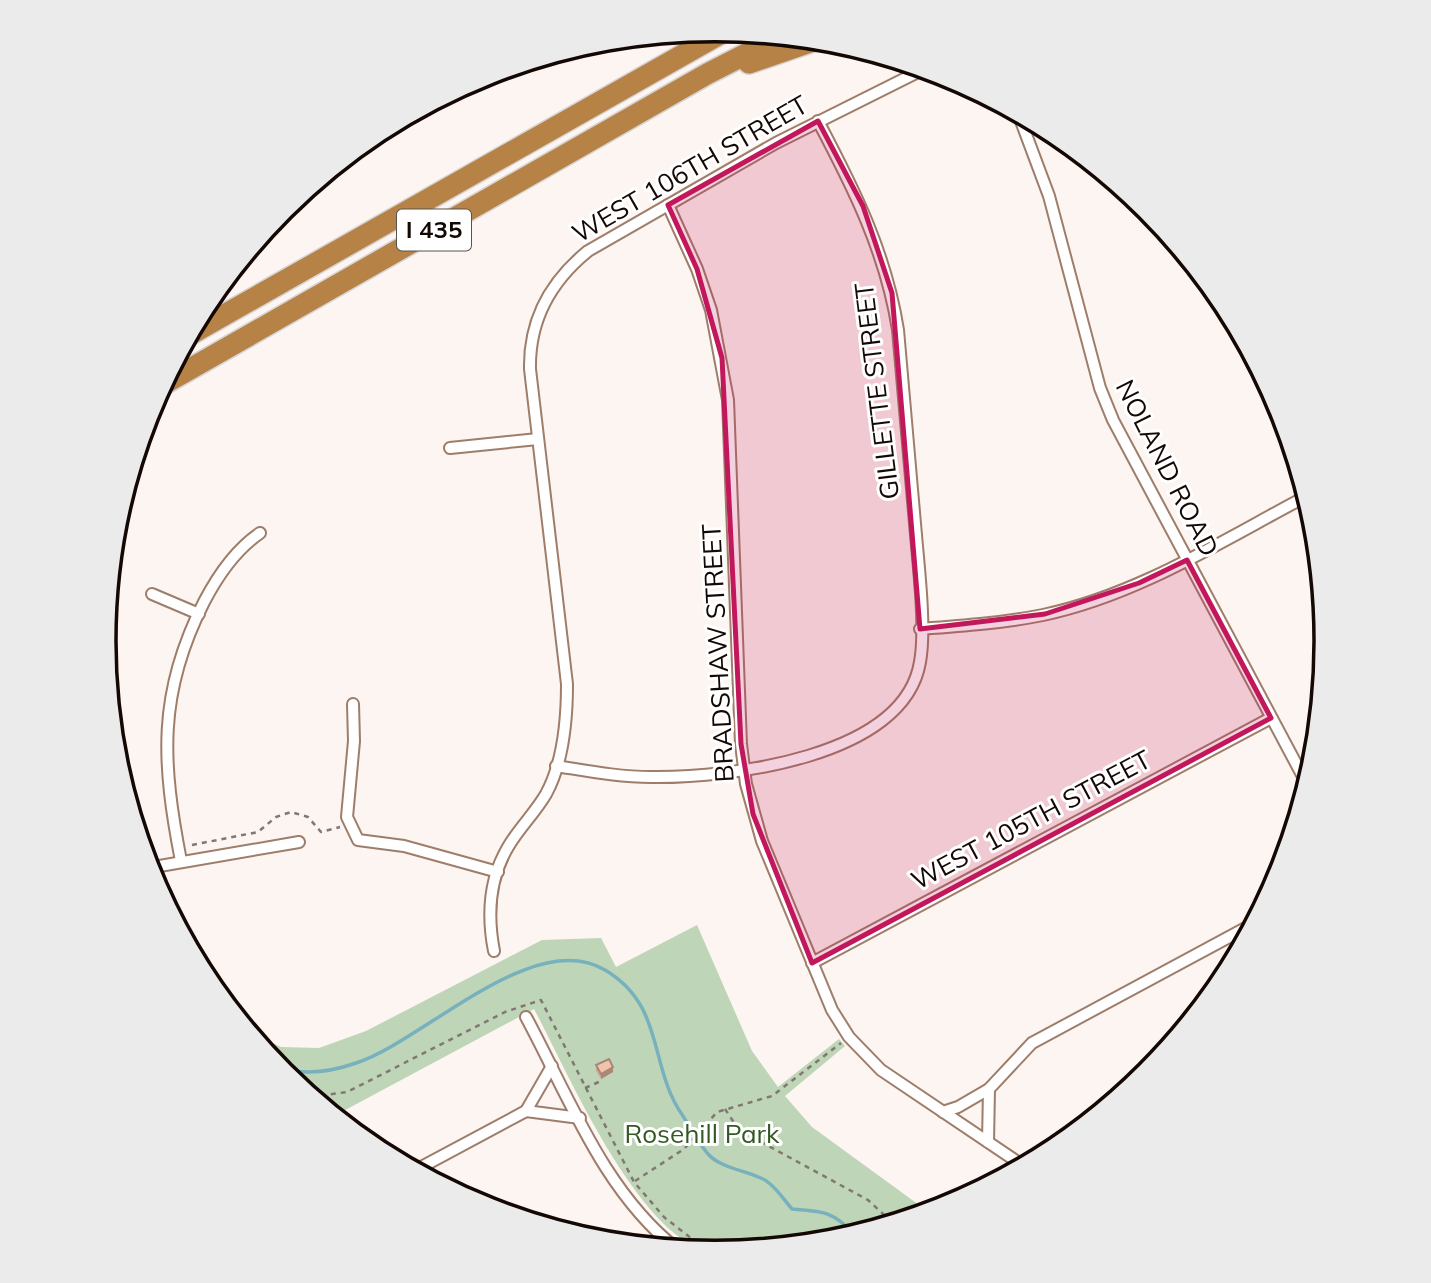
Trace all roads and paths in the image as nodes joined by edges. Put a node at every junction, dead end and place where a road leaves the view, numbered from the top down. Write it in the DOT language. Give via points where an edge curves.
graph roads {
  1 [pos="697,42"];
  2 [pos="703,42"];
  3 [pos="765,44"];
  4 [pos="797,48"];
  5 [pos="690,49"];
  6 [pos="707,74"];
  7 [pos="911,75"];
  8 [pos="818,121"];
  9 [pos="1023,127"];
  10 [pos="668,205"];
  11 [pos="206,325"];
  12 [pos="178,376"];
  13 [pos="538,439"];
  14 [pos="450,448"];
  15 [pos="1298,501"];
  16 [pos="260,533"];
  17 [pos="1187,559"];
  18 [pos="152,594"];
  19 [pos="198,614"];
  20 [pos="920,629"];
  21 [pos="353,704"];
  22 [pos="1271,718"];
  23 [pos="556,766"];
  24 [pos="744,769"];
  25 [pos="1300,772"];
  26 [pos="340,827"];
  27 [pos="299,842"];
  28 [pos="192,845"];
  29 [pos="181,861"];
  30 [pos="160,865"];
  31 [pos="499,872"];
  32 [pos="1240,931"];
  33 [pos="494,951"];
  34 [pos="812,963"];
  35 [pos="526,1017"];
  36 [pos="849,1037"];
  37 [pos="552,1066"];
  38 [pos="601,1081"];
  39 [pos="585,1088"];
  40 [pos="989,1089"];
  41 [pos="323,1095"];
  42 [pos="725,1109"];
  43 [pos="526,1111"];
  44 [pos="943,1112"];
  45 [pos="580,1118"];
  46 [pos="989,1142"];
  47 [pos="1016,1161"];
  48 [pos="424,1165"];
  49 [pos="634,1182"];
  50 [pos="621,1191"];
  51 [pos="886,1216"];
  52 [pos="664,1239"];
  53 [pos="694,1240"];
  1 -- 5 [label="highway"];
  2 -- 5 [label="highway, I 435"];
  3 -- 6 [label="highway, I 435"];
  4 -- 6 [label="highway"];
  5 -- 11 [label="highway, I 435"];
  6 -- 12 [label="highway, I 435"];
  7 -- 8 [label="street, WEST 106TH STREET"];
  8 -- 10 [label="street, WEST 106TH STREET"];
  8 -- 20 [label="street, GILLETTE STREET" via="863,206 892,293 919,569"];
  9 -- 17 [label="street, NOLAND ROAD" via="1055,217 1100,388"];
  10 -- 13 [label="street, WEST 106TH STREET" via="589,251 563,273 547,297 530,356"];
  10 -- 24 [label="street, BRADSHAW STREET" via="711,310 725,379"];
  13 -- 14 [label="street"];
  13 -- 23 [label="street, WEST 106TH STREET" via="567,684 567,713"];
  15 -- 17 [label="street"];
  16 -- 19 [label="street" via="235,554"];
  17 -- 20 [label="street" via="1103,597 1045,614"];
  17 -- 22 [label="street, NOLAND ROAD"];
  18 -- 19 [label="street"];
  19 -- 29 [label="street" via="184,645 169,708 167,783"];
  20 -- 24 [label="street, GILLETTE STREET" via="920,663 912,684 881,722 835,747"];
  21 -- 31 [label="street" via="347,817 358,840 404,846"];
  22 -- 25 [label="street, NOLAND ROAD"];
  22 -- 34 [label="street, WEST 105TH STREET"];
  23 -- 24 [label="street, GILLETTE STREET" via="651,777"];
  23 -- 31 [label="street, WEST 106TH STREET" via="547,793 507,848"];
  24 -- 34 [label="street, BRADSHAW STREET" via="753,814"];
  26 -- 28 [label="path" via="321,832 308,817 291,812 258,832"];
  27 -- 29 [label="street"];
  29 -- 30 [label="street"];
  31 -- 33 [label="street, WEST 106TH STREET" via="489,914"];
  32 -- 40 [label="street" via="1032,1043"];
  34 -- 36 [label="street, BRADSHAW STREET"];
  35 -- 37 [label="street"];
  36 -- 42 [label="path" via="781,1091"];
  36 -- 44 [label="street, BRADSHAW STREET" via="881,1070"];
  37 -- 43 [label="street"];
  37 -- 45 [label="street"];
  38 -- 39 [label="path"];
  39 -- 41 [label="path" via="541,1000 505,1012 356,1088"];
  39 -- 49 [label="path"];
  40 -- 44 [label="street"];
  40 -- 46 [label="street"];
  42 -- 49 [label="path" via="687,1145"];
  42 -- 51 [label="path" via="739,1130 868,1200"];
  43 -- 45 [label="street"];
  43 -- 48 [label="street"];
  44 -- 46 [label="street, BRADSHAW STREET"];
  45 -- 50 [label="street"];
  46 -- 47 [label="street, BRADSHAW STREET"];
  49 -- 50 [label="path"];
  49 -- 53 [label="path" via="664,1217"];
  50 -- 52 [label="street"];
}
